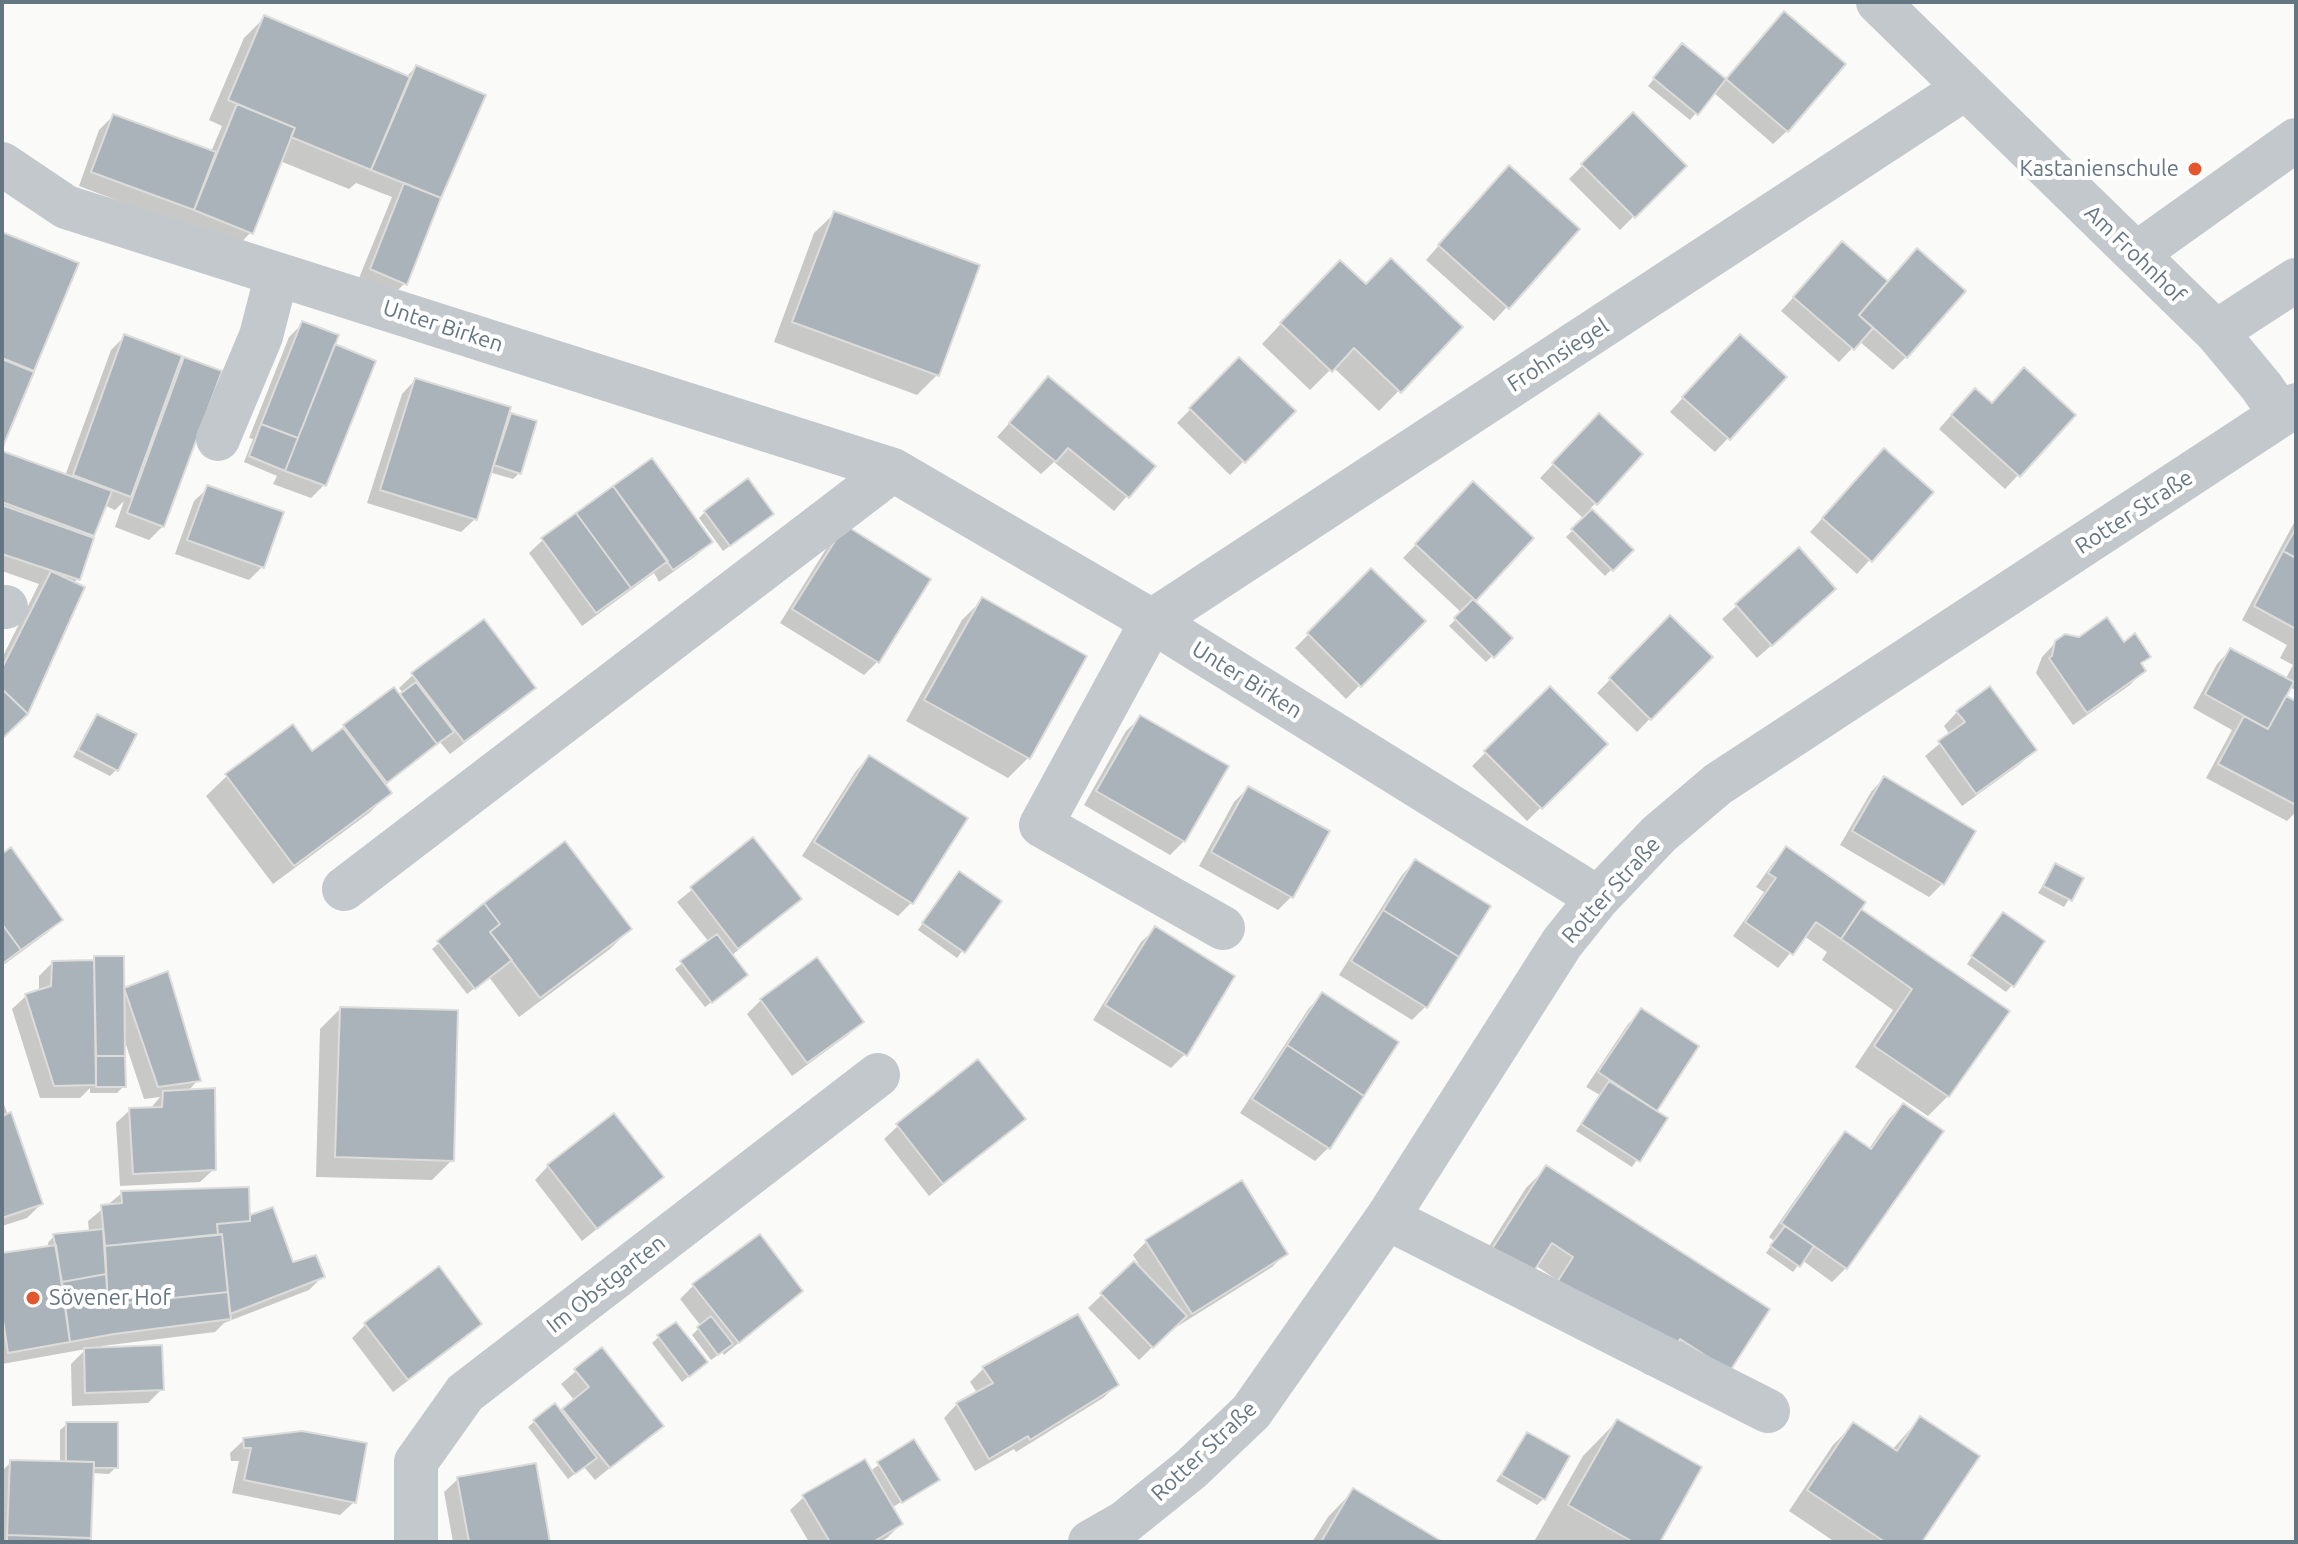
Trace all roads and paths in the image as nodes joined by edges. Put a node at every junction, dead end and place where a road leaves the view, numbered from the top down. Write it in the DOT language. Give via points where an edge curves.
graph roads {
  1 [pos="1878,2"];
  2 [pos="1964,89"];
  3 [pos="2296,140"];
  4 [pos="2,164"];
  5 [pos="2136,254"];
  6 [pos="277,274"];
  7 [pos="2296,280"];
  8 [pos="2216,332"];
  9 [pos="2288,409"];
  10 [pos="218,439"];
  11 [pos="893,470"];
  12 [pos="1152,621"];
  13 [pos="344,889"];
  14 [pos="1598,898"];
  15 [pos="1223,928"];
  16 [pos="878,1075"];
  17 [pos="1387,1218"];
  18 [pos="1768,1411"];
  19 [pos="416,1542"];
  20 [pos="1090,1542"];
  1 -- 2 [label="street, Am Frohnhof"];
  2 -- 5 [label="street, Am Frohnhof"];
  2 -- 12 [label="street, Frohnsiegel"];
  3 -- 5 [label="street"];
  4 -- 6 [label="street, Unter Birken" via="66,207"];
  5 -- 8 [label="street, Am Frohnhof"];
  6 -- 10 [label="street" via="261,336"];
  6 -- 11 [label="street, Unter Birken"];
  7 -- 8 [label="street"];
  8 -- 9 [label="street, Am Frohnhof" via="2261,386"];
  9 -- 14 [label="street, Rotter Straße" via="1718,784 1659,834"];
  11 -- 12 [label="street, Unter Birken"];
  11 -- 13 [label="street"];
  12 -- 14 [label="street, Unter Birken"];
  12 -- 15 [label="street" via="1041,825"];
  14 -- 17 [label="street, Rotter Straße" via="1562,943"];
  16 -- 19 [label="street, Im Obstgarten" via="465,1393 416,1462"];
  17 -- 18 [label="street"];
  17 -- 20 [label="street, Rotter Straße" via="1251,1412 1191,1469 1125,1522"];
}
